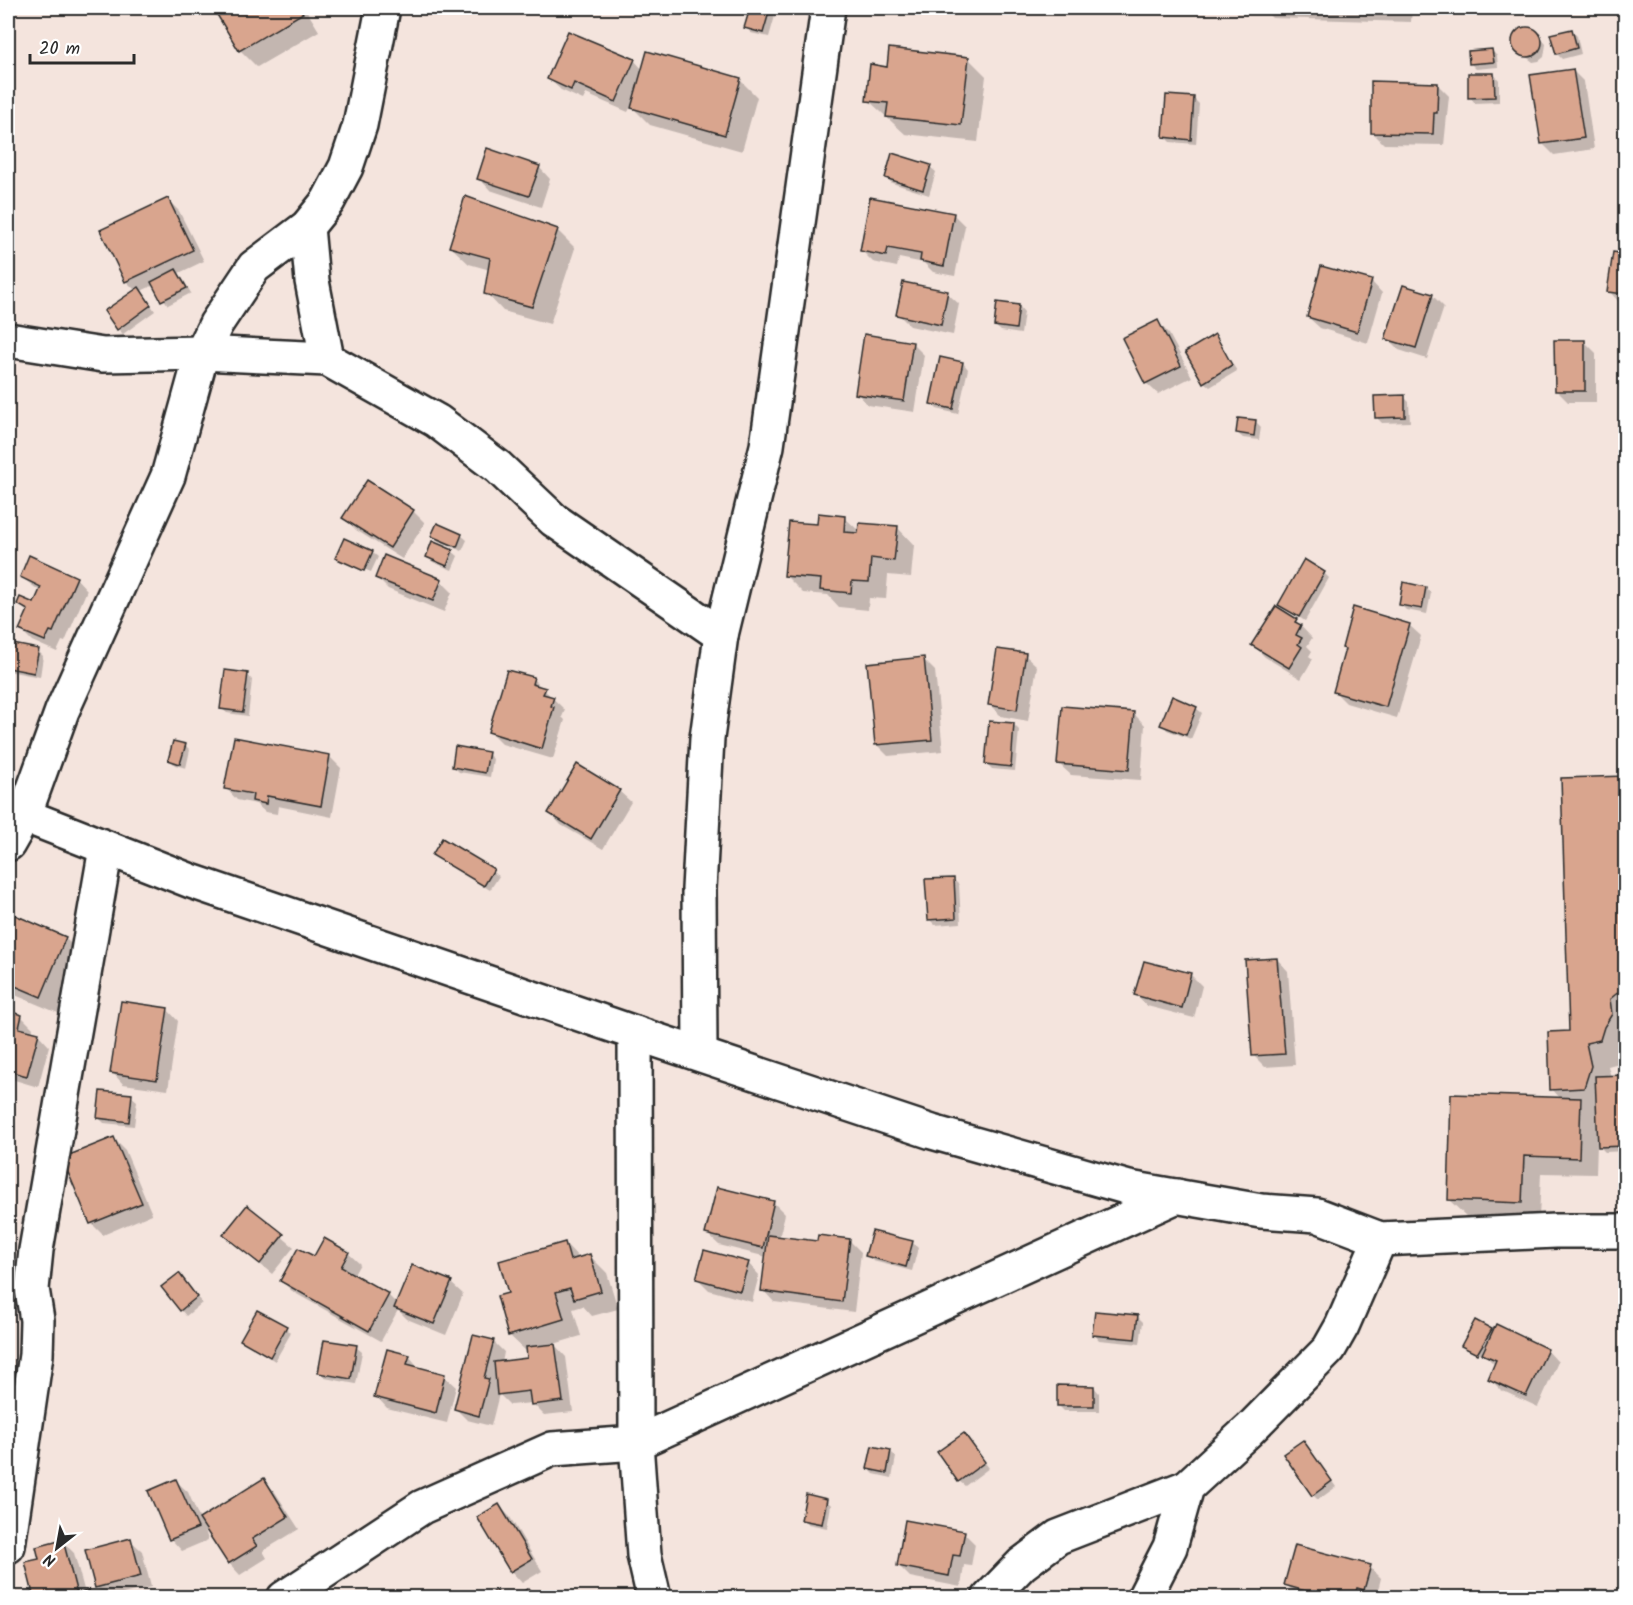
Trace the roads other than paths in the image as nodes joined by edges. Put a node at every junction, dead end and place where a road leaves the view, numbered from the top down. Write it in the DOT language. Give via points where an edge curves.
graph roads {
  1 [pos="383,8"];
  2 [pos="828,8"];
  3 [pos="307,227"];
  4 [pos="8,340"];
  5 [pos="202,353"];
  6 [pos="327,359"];
  7 [pos="721,635"];
  8 [pos="16,812"];
  9 [pos="8,844"];
  10 [pos="106,848"];
  11 [pos="635,1033"];
  12 [pos="700,1053"];
  13 [pos="1178,1196"];
  14 [pos="1626,1231"];
  15 [pos="1380,1239"];
  16 [pos="636,1443"];
  17 [pos="1187,1487"];
  18 [pos="8,1546"];
  19 [pos="301,1592"];
  20 [pos="654,1598"];
  21 [pos="989,1598"];
  22 [pos="1144,1598"];
  1 -- 3 [label="street" via="360,125 346,167 328,201"];
  2 -- 7 [label="street" via="767,446"];
  3 -- 5 [label="street" via="254,267 216,324"];
  3 -- 6 [label="street" via="312,281"];
  4 -- 5 [label="street" via="103,355"];
  5 -- 6 [label="street"];
  5 -- 8 [label="street" via="168,476"];
  6 -- 7 [label="street" via="436,421 498,467 554,520"];
  7 -- 12 [label="street" via="707,738 702,817"];
  8 -- 9 [label="street"];
  8 -- 10 [label="street"];
  10 -- 11 [label="street" via="351,937"];
  10 -- 18 [label="street" via="36,1250 32,1289 37,1320 36,1355"];
  11 -- 12 [label="street"];
  11 -- 16 [label="street"];
  12 -- 13 [label="street" via="932,1132 1129,1188"];
  13 -- 15 [label="street" via="1262,1211 1317,1215"];
  13 -- 16 [label="street"];
  14 -- 15 [label="street"];
  15 -- 17 [label="street" via="1329,1349"];
  16 -- 19 [label="street" via="552,1449 422,1507"];
  16 -- 20 [label="street" via="644,1555"];
  17 -- 21 [label="street" via="1059,1537 1022,1564"];
  17 -- 22 [label="street" via="1170,1547"];
}
